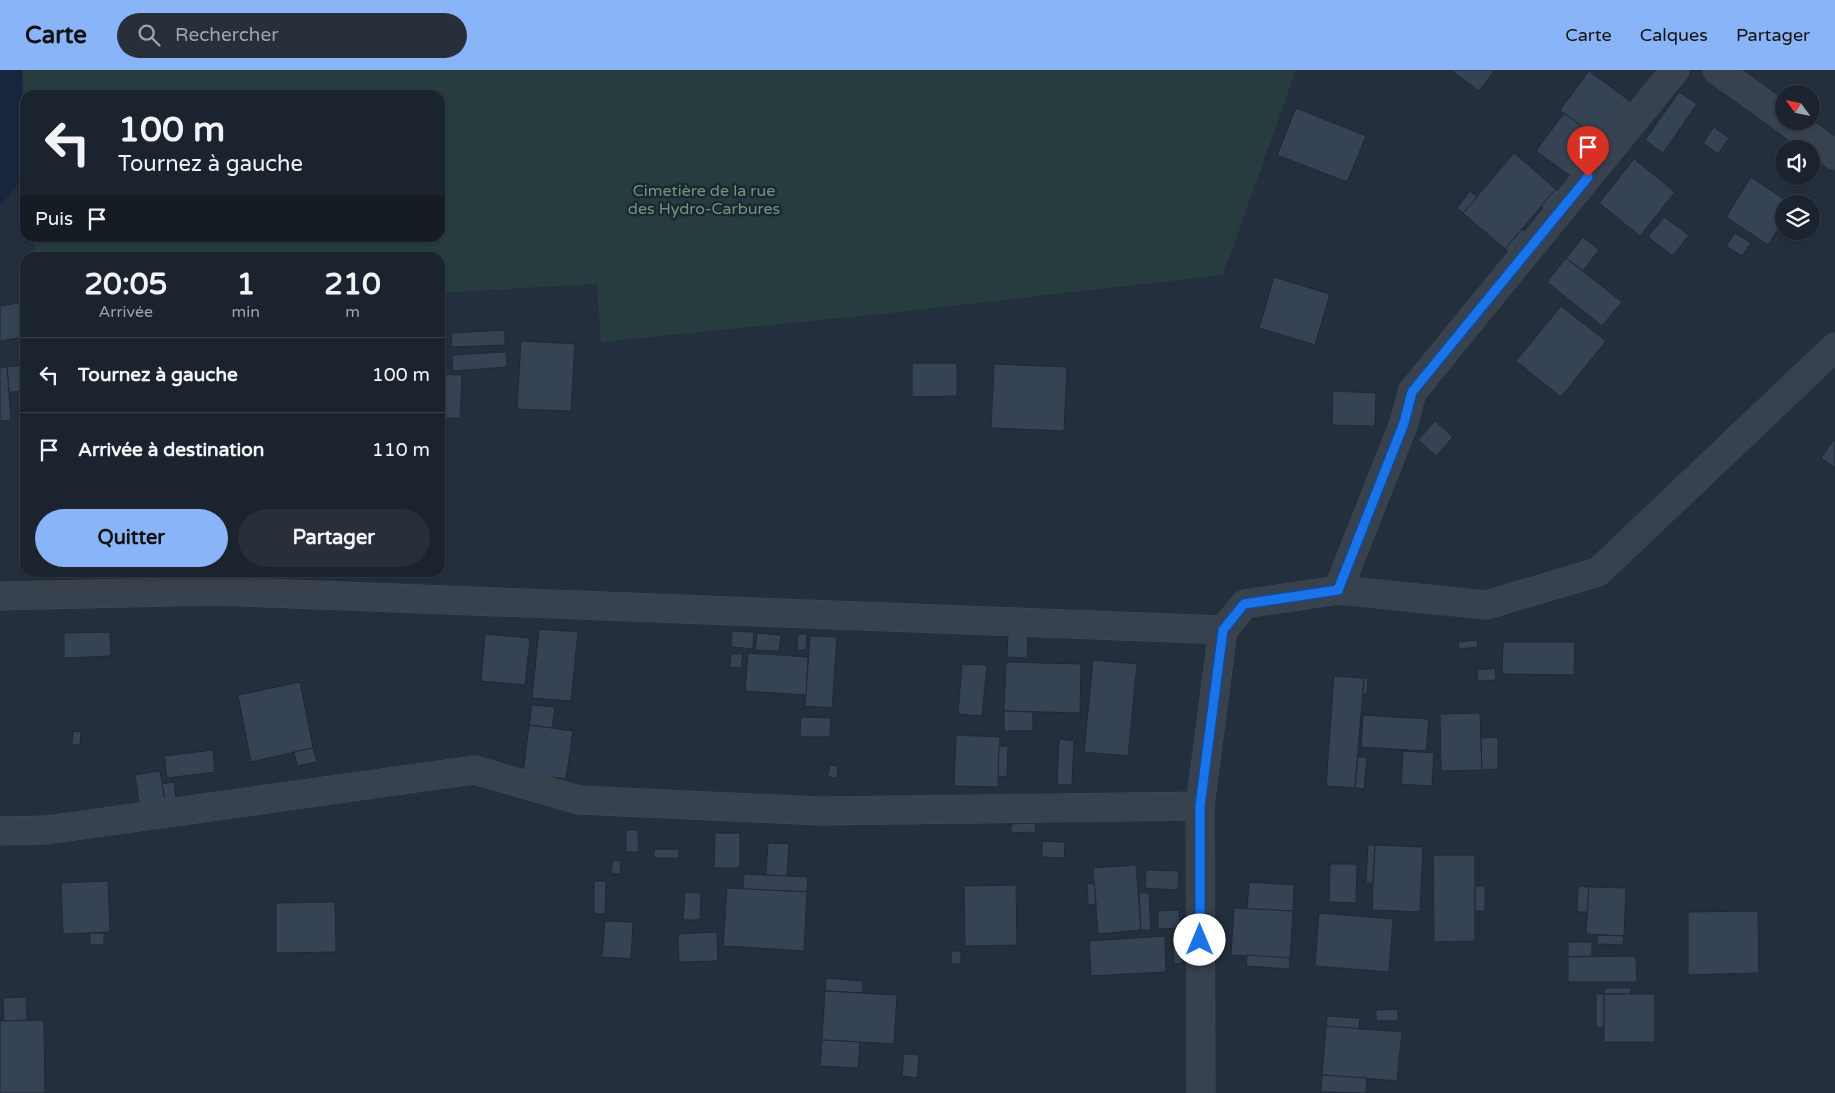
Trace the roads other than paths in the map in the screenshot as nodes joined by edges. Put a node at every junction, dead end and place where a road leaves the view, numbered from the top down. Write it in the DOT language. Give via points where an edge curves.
graph roads {
  1 [pos="1675,70"];
  2 [pos="1717,70"];
  3 [pos="1775,112"];
  4 [pos="1800,130"];
  5 [pos="1835,155"];
  6 [pos="1835,347"];
  7 [pos="1338,590"];
  8 [pos="0,596"];
  9 [pos="1223,630"];
  10 [pos="1200,806"];
  11 [pos="0,831"];
  12 [pos="1201,1093"];
  1 -- 7 [label="street" via="1412,392 1404,423"];
  2 -- 3 [label="street"];
  4 -- 5 [label="street"];
  6 -- 7 [label="street" via="1598,572 1486,605"];
  7 -- 9 [label="street" via="1244,604"];
  8 -- 9 [label="street" via="215,591"];
  9 -- 10 [label="street"];
  10 -- 11 [label="street" via="820,811 579,800 474,770 47,830"];
  10 -- 12 [label="street"];
}
